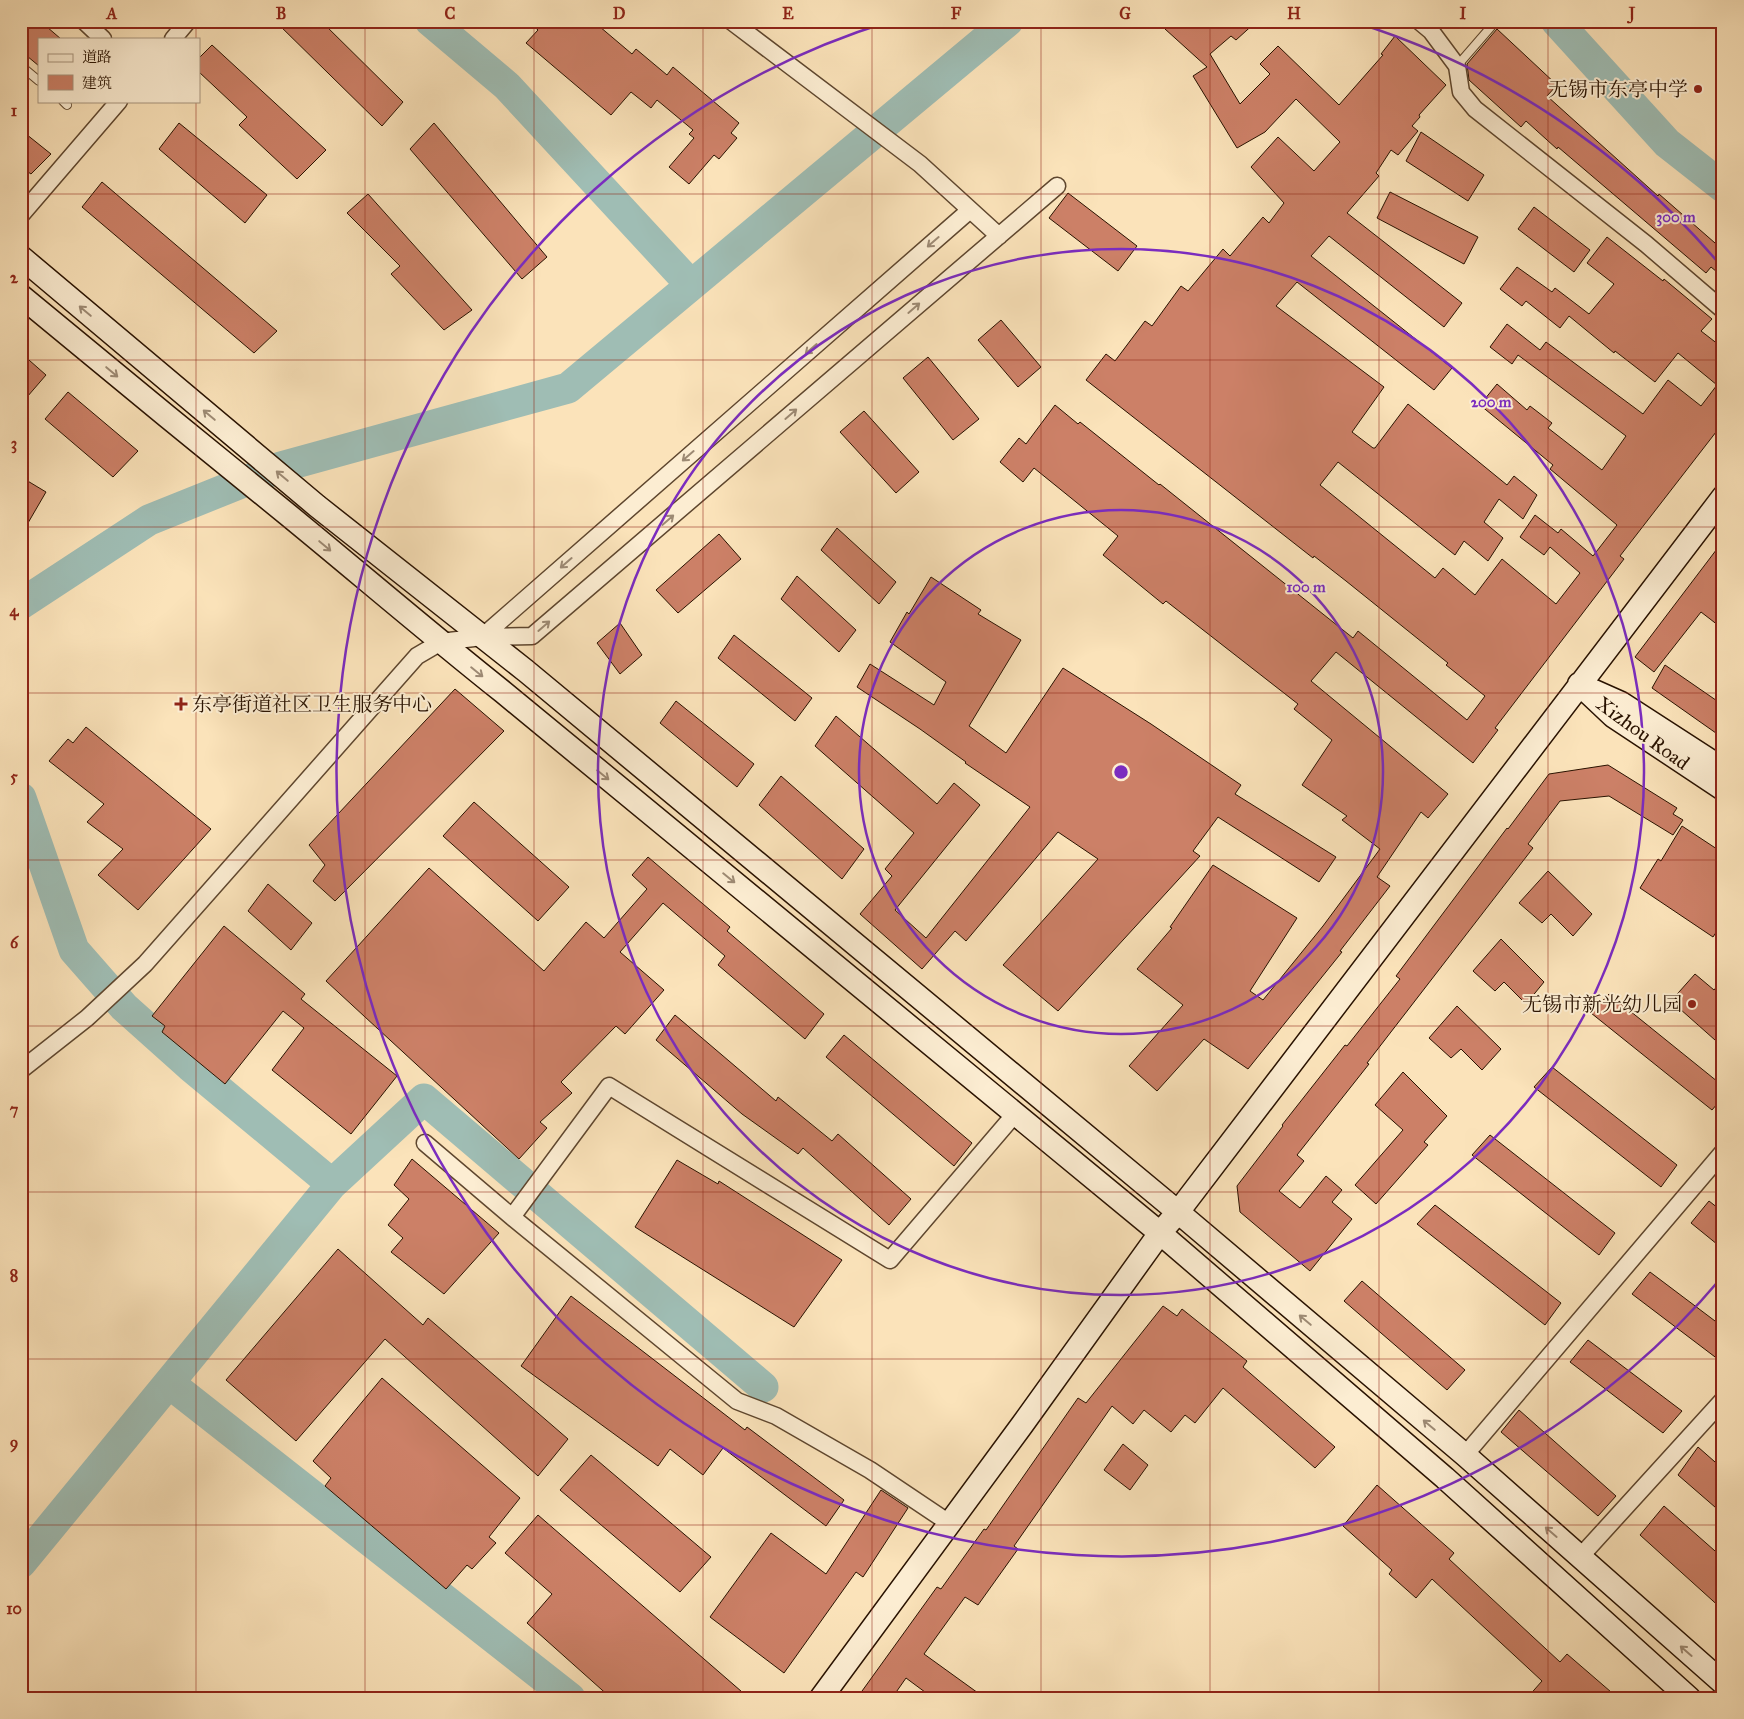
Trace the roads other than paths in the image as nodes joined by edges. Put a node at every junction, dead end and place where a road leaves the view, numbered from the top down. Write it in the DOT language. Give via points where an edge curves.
graph roads {
  1 [pos="84,21"];
  2 [pos="188,21"];
  3 [pos="731,21"];
  4 [pos="1419,21"];
  5 [pos="1496,22"];
  6 [pos="102,38"];
  7 [pos="174,38"];
  8 [pos="21,66"];
  9 [pos="1457,66"];
  10 [pos="38,80"];
  11 [pos="118,102"];
  12 [pos="1057,186"];
  13 [pos="970,210"];
  14 [pos="21,215"];
  15 [pos="999,236"];
  16 [pos="21,257"];
  17 [pos="21,296"];
  18 [pos="1723,310"];
  19 [pos="1723,497"];
  20 [pos="482,637"];
  21 [pos="441,642"];
  22 [pos="1580,684"];
  23 [pos="1723,769"];
  24 [pos="1723,789"];
  25 [pos="21,1070"];
  26 [pos="1015,1114"];
  27 [pos="425,1143"];
  28 [pos="1723,1152"];
  29 [pos="1178,1212"];
  30 [pos="513,1216"];
  31 [pos="1160,1233"];
  32 [pos="1723,1400"];
  33 [pos="1465,1455"];
  34 [pos="949,1523"];
  35 [pos="1580,1557"];
  36 [pos="1722,1680"];
  37 [pos="821,1698"];
  38 [pos="1689,1698"];
  1 -- 6 [label="street"];
  2 -- 7 [label="street"];
  3 -- 13 [label="street" via="920,164"];
  4 -- 9 [label="street" via="1431,31"];
  5 -- 9 [label="lane"];
  8 -- 10 [label="lane"];
  9 -- 18 [label="street" via="1461,92 1476,109 1646,244"];
  11 -- 14 [label="street"];
  12 -- 15 [label="street"];
  13 -- 15 [label="street"];
  13 -- 20 [label="street, one-way"];
  20 -- 15 [label="street, one-way" via="532,636"];
  20 -- 16 [label="main road, one-way" via="317,506"];
  17 -- 21 [label="main road, one-way"];
  19 -- 22 [label="main road"];
  20 -- 21 [label="street"];
  20 -- 29 [label="main road"];
  21 -- 25 [label="street" via="417,656 145,964 87,1018"];
  21 -- 26 [label="main road, one-way"];
  22 -- 23 [label="main road, Xizhou Road" via="1622,703"];
  22 -- 24 [label="main road, Xizhou Road" via="1613,716"];
  22 -- 29 [label="main road"];
  26 -- 30 [label="street" via="890,1260 609,1086"];
  26 -- 31 [label="main road"];
  27 -- 30 [label="street"];
  28 -- 33 [label="street"];
  29 -- 31 [label="main road"];
  33 -- 29 [label="main road, one-way"];
  30 -- 34 [label="street" via="737,1401 776,1416 870,1470"];
  31 -- 34 [label="main road"];
  31 -- 38 [label="main road" via="1445,1478"];
  32 -- 35 [label="street"];
  35 -- 33 [label="main road, one-way"];
  34 -- 37 [label="main road"];
  36 -- 35 [label="main road, one-way"];
}
